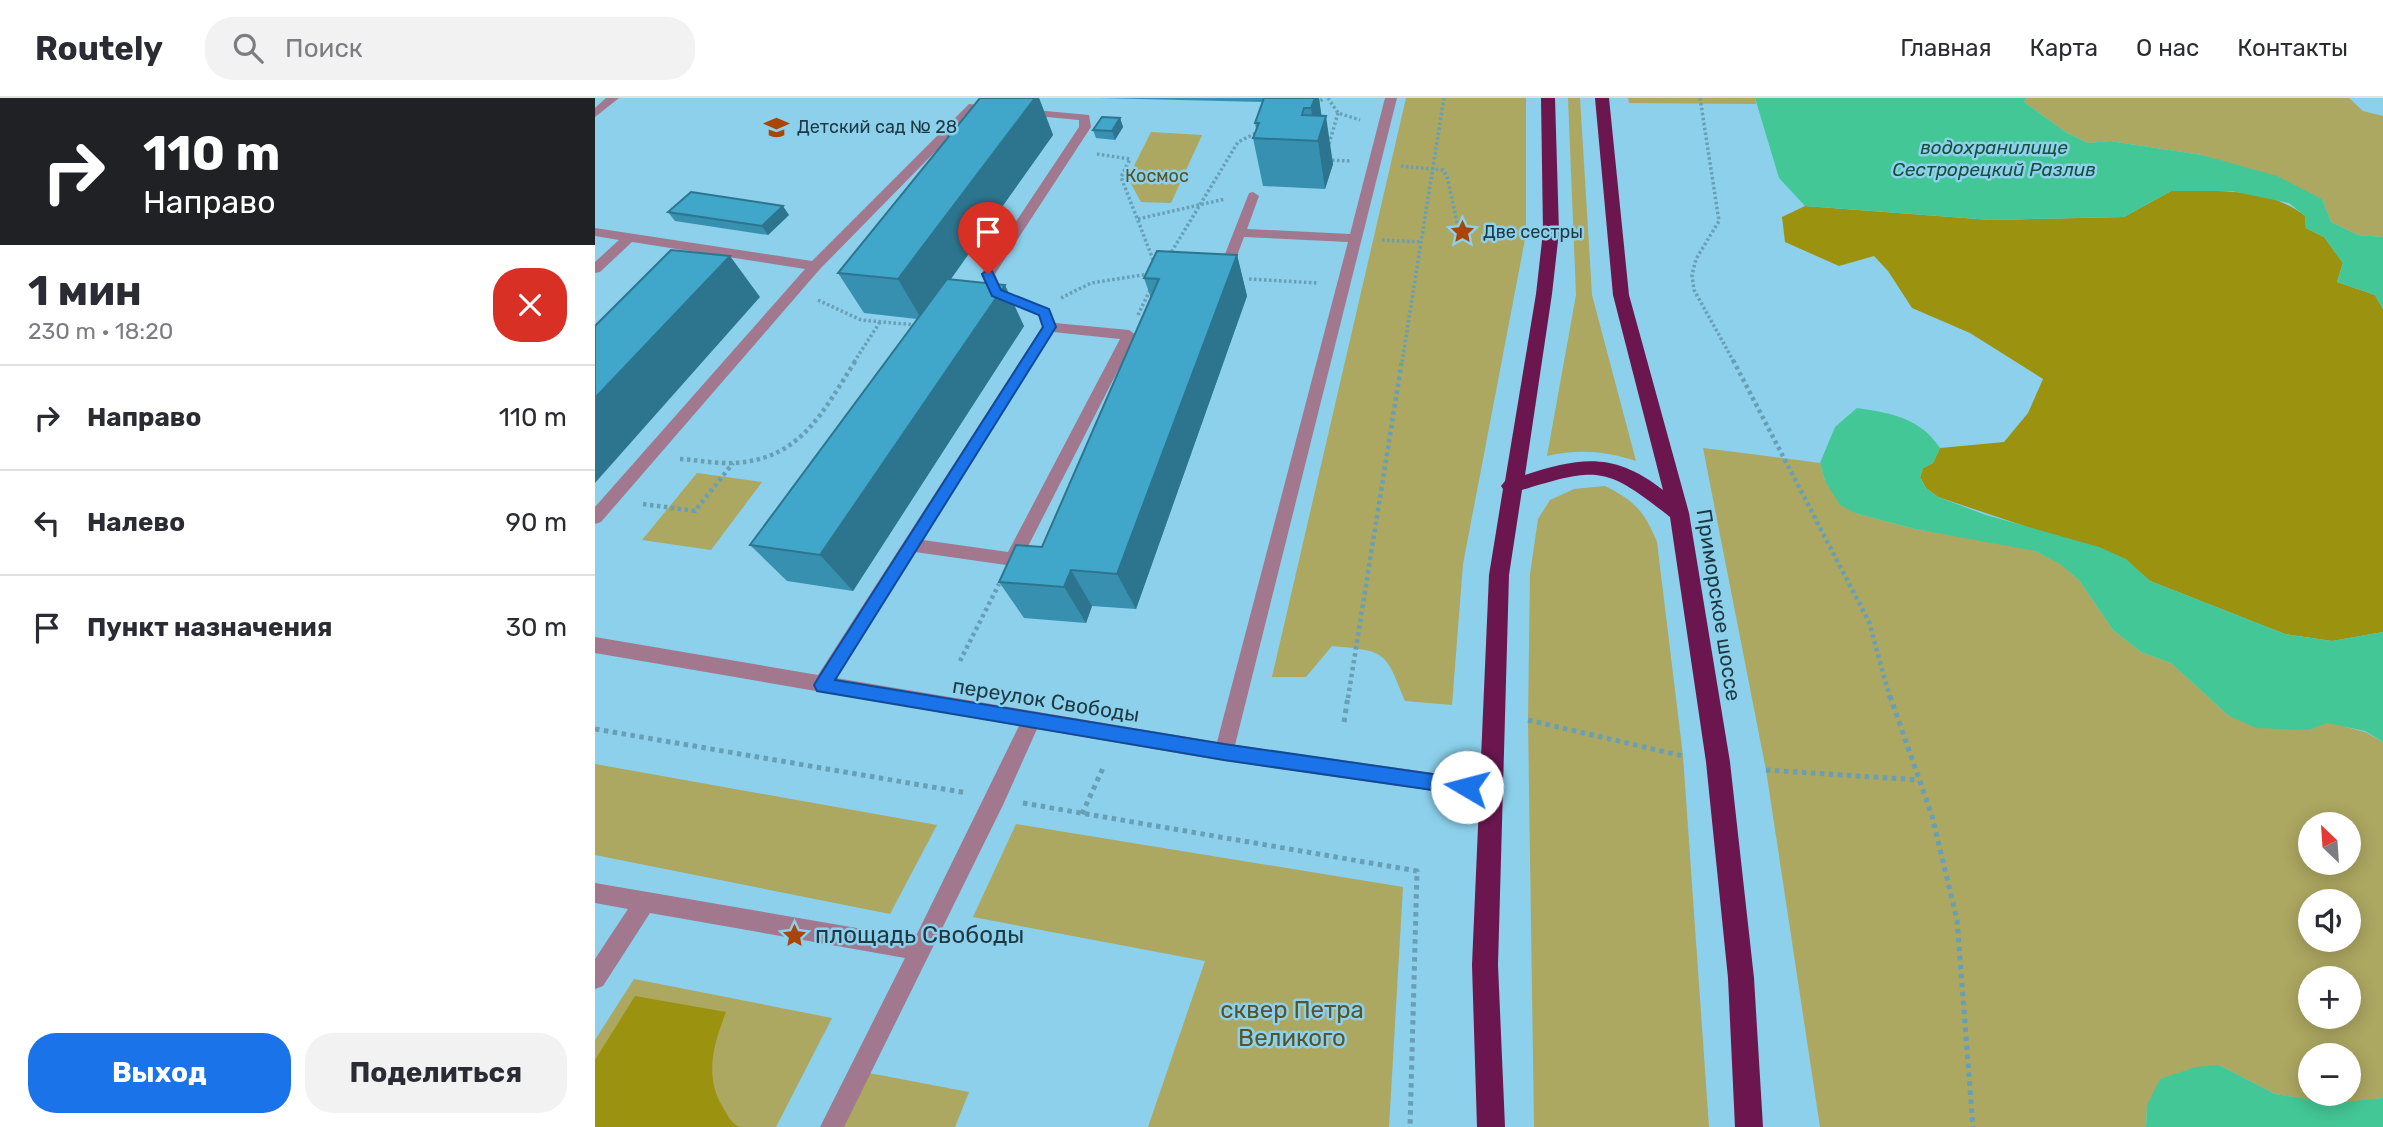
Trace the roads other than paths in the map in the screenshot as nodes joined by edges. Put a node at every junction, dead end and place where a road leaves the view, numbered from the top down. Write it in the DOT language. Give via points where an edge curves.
graph roads {
  1 [pos="613,98"];
  2 [pos="1391,98"];
  3 [pos="1548,98"];
  4 [pos="1602,98"];
  5 [pos="1046,99"];
  6 [pos="1033,112"];
  7 [pos="595,114"];
  8 [pos="1254,196"];
  9 [pos="595,232"];
  10 [pos="1240,233"];
  11 [pos="629,237"];
  12 [pos="1356,238"];
  13 [pos="815,266"];
  14 [pos="595,269"];
  15 [pos="1223,277"];
  16 [pos="1047,320"];
  17 [pos="1511,486"];
  18 [pos="1679,513"];
  19 [pos="595,518"];
  20 [pos="912,545"];
  21 [pos="595,645"];
  22 [pos="823,685"];
  23 [pos="1031,721"];
  24 [pos="1224,752"];
  25 [pos="1490,790"];
  26 [pos="595,893"];
  27 [pos="645,902"];
  28 [pos="919,950"];
  29 [pos="595,978"];
  30 [pos="832,1127"];
  31 [pos="1491,1127"];
  32 [pos="1749,1127"];
  1 -- 7 [label="street"];
  2 -- 12 [label="street"];
  3 -- 17 [label="highway" via="1551,232"];
  4 -- 18 [label="highway, Приморское шоссе" via="1621,295"];
  5 -- 6 [label="street"];
  6 -- 13 [label="street" via="973,106"];
  6 -- 16 [label="street" via="1085,117 1085,127 988,274 996,293"];
  8 -- 10 [label="street"];
  9 -- 11 [label="street"];
  10 -- 12 [label="street"];
  10 -- 15 [label="street"];
  11 -- 13 [label="street"];
  11 -- 14 [label="street"];
  12 -- 24 [label="street"];
  13 -- 19 [label="street"];
  16 -- 20 [label="street"];
  16 -- 20 [label="street" via="1129,335 1013,559"];
  17 -- 18 [label="highway" via="1594,467 1623,473"];
  17 -- 25 [label="highway" via="1499,575"];
  18 -- 32 [label="highway, Приморское шоссе" via="1719,775 1741,978"];
  20 -- 22 [label="street"];
  21 -- 22 [label="street, переулок Свободы"];
  22 -- 23 [label="street, переулок Свободы"];
  23 -- 24 [label="street, переулок Свободы"];
  23 -- 28 [label="street"];
  24 -- 25 [label="street, переулок Свободы"];
  25 -- 31 [label="highway" via="1485,965"];
  26 -- 27 [label="street"];
  27 -- 28 [label="street"];
  27 -- 29 [label="street"];
  28 -- 30 [label="street"];
}
